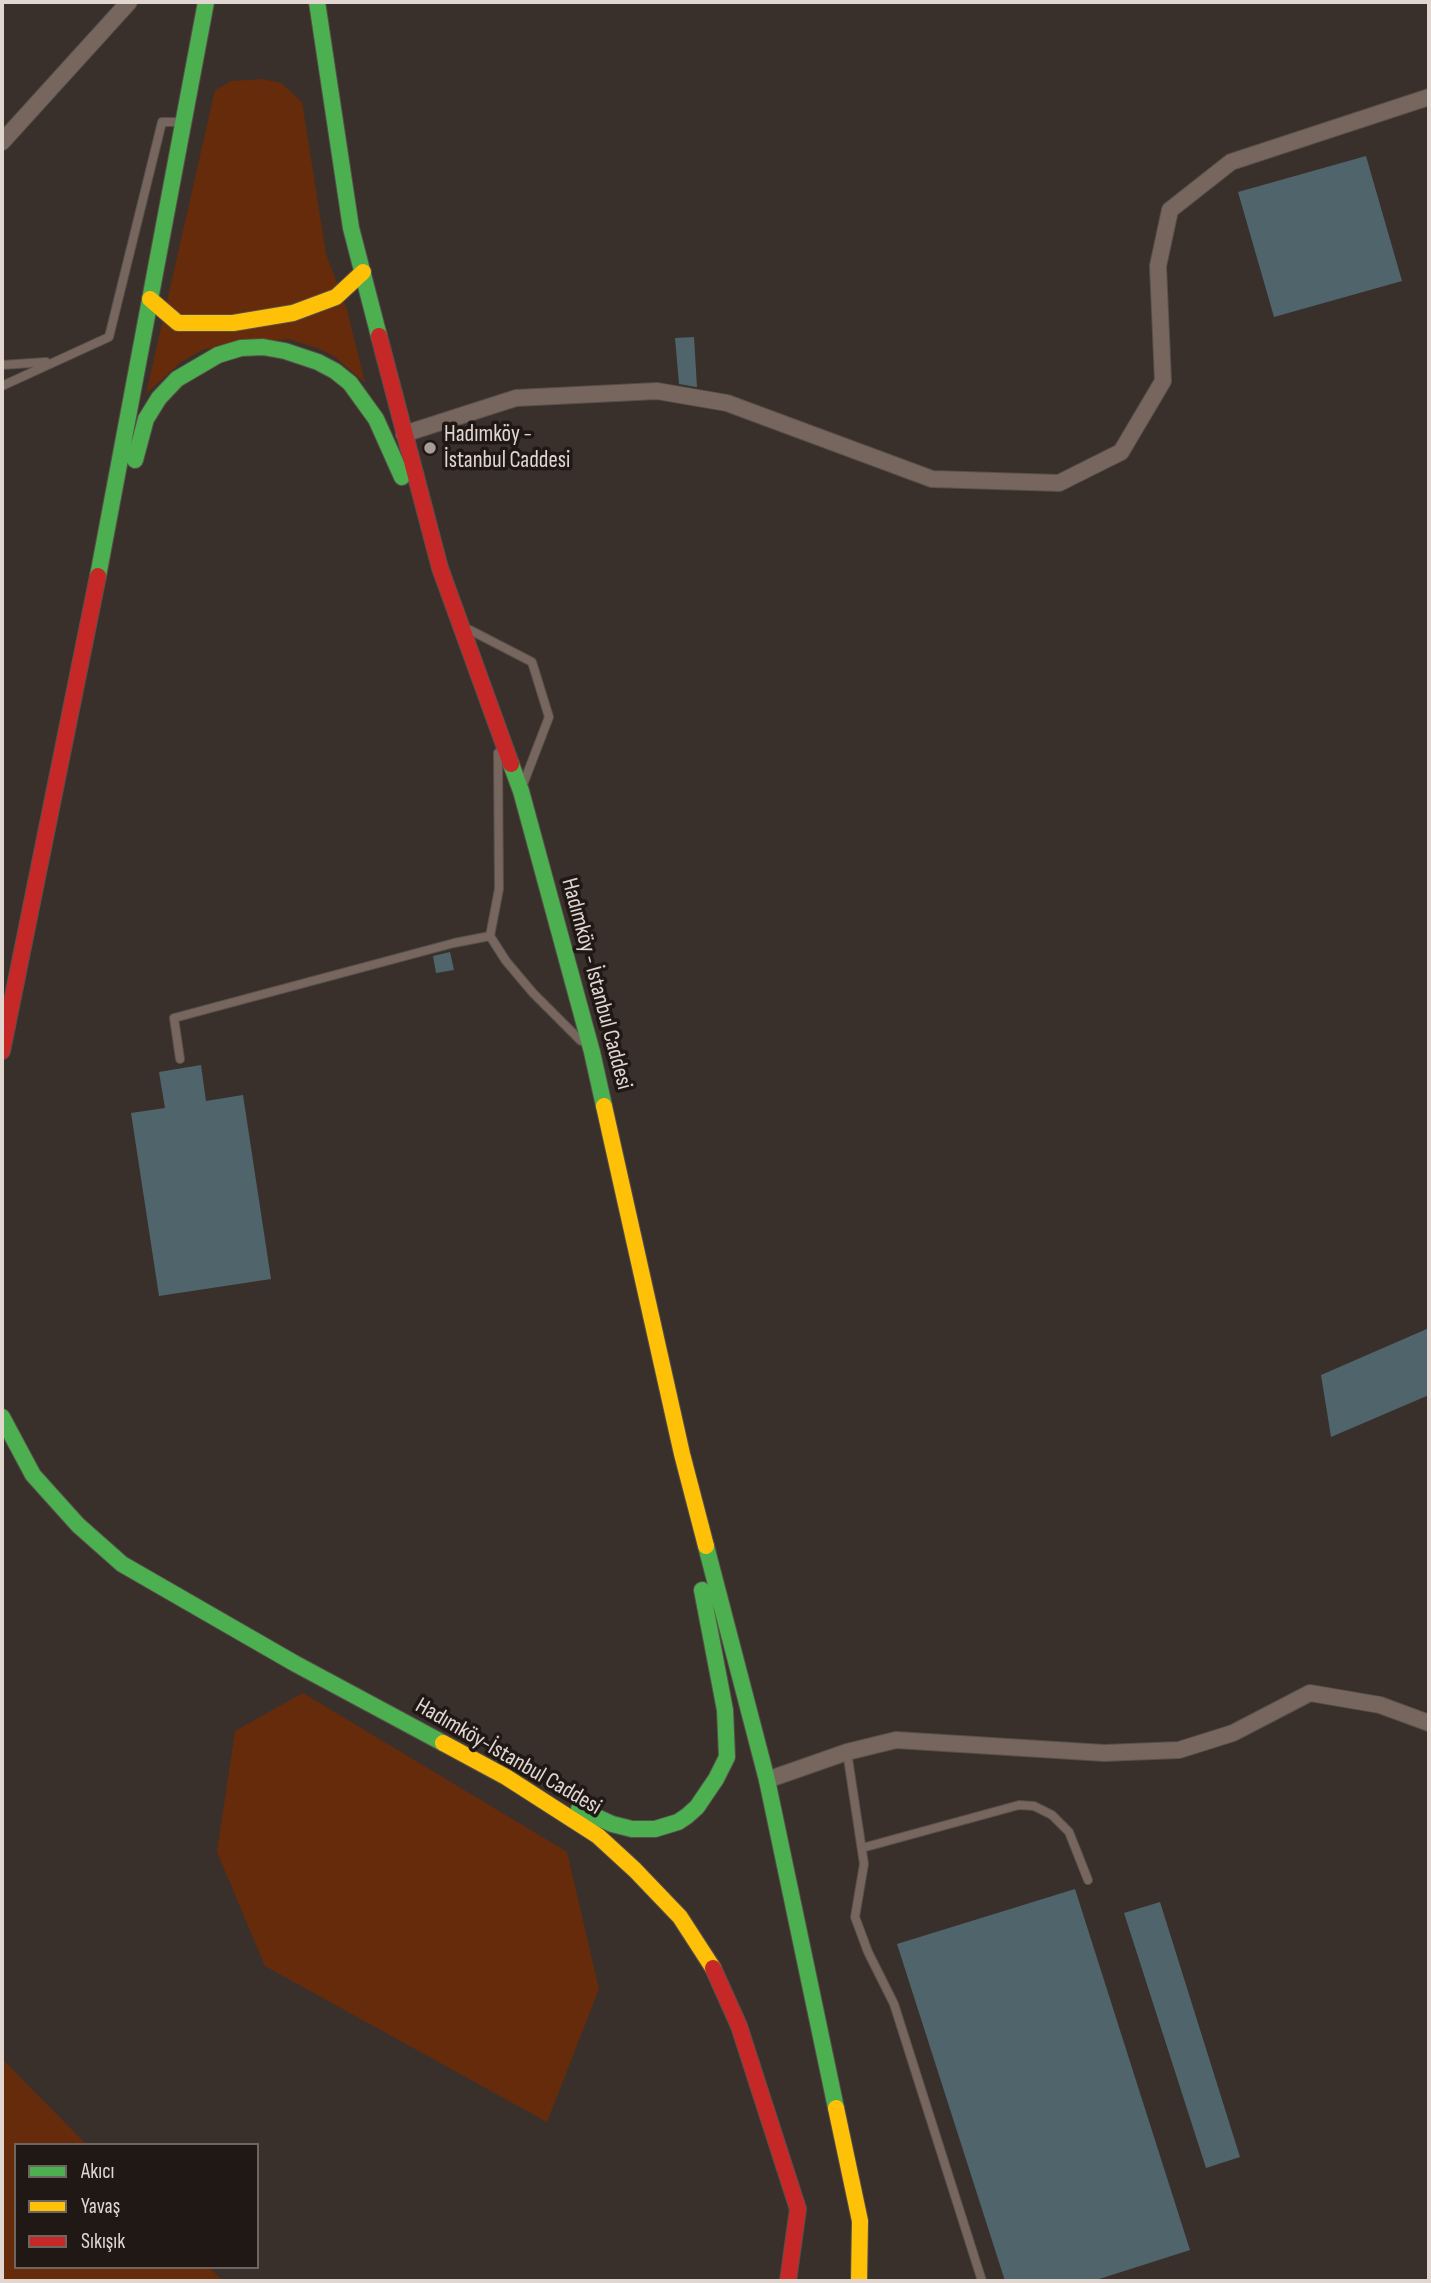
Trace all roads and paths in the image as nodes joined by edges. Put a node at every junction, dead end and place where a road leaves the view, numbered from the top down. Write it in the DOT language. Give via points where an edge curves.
graph roads {
  1 [pos="129,2"];
  2 [pos="206,2"];
  3 [pos="317,2"];
  4 [pos="1429,97"];
  5 [pos="183,121"];
  6 [pos="2,142"];
  7 [pos="363,272"];
  8 [pos="150,299"];
  9 [pos="52,362"];
  10 [pos="2,365"];
  11 [pos="2,386"];
  12 [pos="404,435"];
  13 [pos="106,542"];
  14 [pos="440,568"];
  15 [pos="463,626"];
  16 [pos="497,723"];
  17 [pos="521,791"];
  18 [pos="490,936"];
  19 [pos="2,1051"];
  20 [pos="592,1052"];
  21 [pos="180,1059"];
  22 [pos="2,1417"];
  23 [pos="682,1454"];
  24 [pos="1429,1723"];
  25 [pos="846,1752"];
  26 [pos="506,1777"];
  27 [pos="767,1780"];
  28 [pos="862,1848"];
  29 [pos="1088,1880"];
  30 [pos="788,2281"];
  31 [pos="859,2281"];
  32 [pos="982,2281"];
  1 -- 6 [label="street"];
  2 -- 5 [label="main road"];
  3 -- 7 [label="main road, Hadımköy - İstanbul Caddesi" via="351,228"];
  4 -- 12 [label="street" via="1231,162 1170,210 1158,266 1163,381 1121,452 1059,483 932,479 727,403 657,391 516,398"];
  5 -- 8 [label="main road"];
  5 -- 9 [label="lane" via="162,122 109,337"];
  7 -- 8 [label="main road" via="336,297 293,313 233,323 178,323"];
  7 -- 12 [label="main road, Hadımköy - İstanbul Caddesi"];
  8 -- 13 [label="main road"];
  9 -- 10 [label="lane"];
  9 -- 11 [label="lane"];
  12 -- 14 [label="main road, Hadımköy - İstanbul Caddesi"];
  13 -- 14 [label="main road" via="124,499 146,419 159,398 177,379 218,355 263,347 302,356 335,371 365,400"];
  13 -- 19 [label="main road"];
  14 -- 15 [label="main road, Hadımköy - İstanbul Caddesi"];
  15 -- 16 [label="main road, Hadımköy - İstanbul Caddesi"];
  15 -- 17 [label="lane" via="532,662 549,718"];
  16 -- 17 [label="main road, Hadımköy - İstanbul Caddesi"];
  16 -- 18 [label="lane" via="499,890"];
  17 -- 20 [label="main road, Hadımköy - İstanbul Caddesi"];
  18 -- 20 [label="lane" via="533,993"];
  18 -- 21 [label="lane" via="174,1018"];
  20 -- 23 [label="main road, Hadımköy - İstanbul Caddesi"];
  22 -- 26 [label="main road, Hadımköy-İstanbul Caddesi" via="33,1475 78,1525 122,1564 294,1664"];
  23 -- 26 [label="main road" via="725,1710 727,1758 716,1779 687,1816 644,1830 612,1824"];
  23 -- 27 [label="main road"];
  24 -- 25 [label="street" via="1380,1705 1310,1693 1233,1733 1180,1750 1104,1754 896,1741"];
  25 -- 27 [label="street"];
  25 -- 28 [label="lane"];
  26 -- 30 [label="main road, Hadımköy-İstanbul Caddesi" via="598,1836 680,1917 711,1964 739,2026 798,2209"];
  27 -- 31 [label="main road" via="860,2221"];
  28 -- 29 [label="lane" via="1018,1805 1034,1806 1052,1815 1069,1832"];
  28 -- 32 [label="lane" via="864,1864 855,1917 894,2004"];
}
